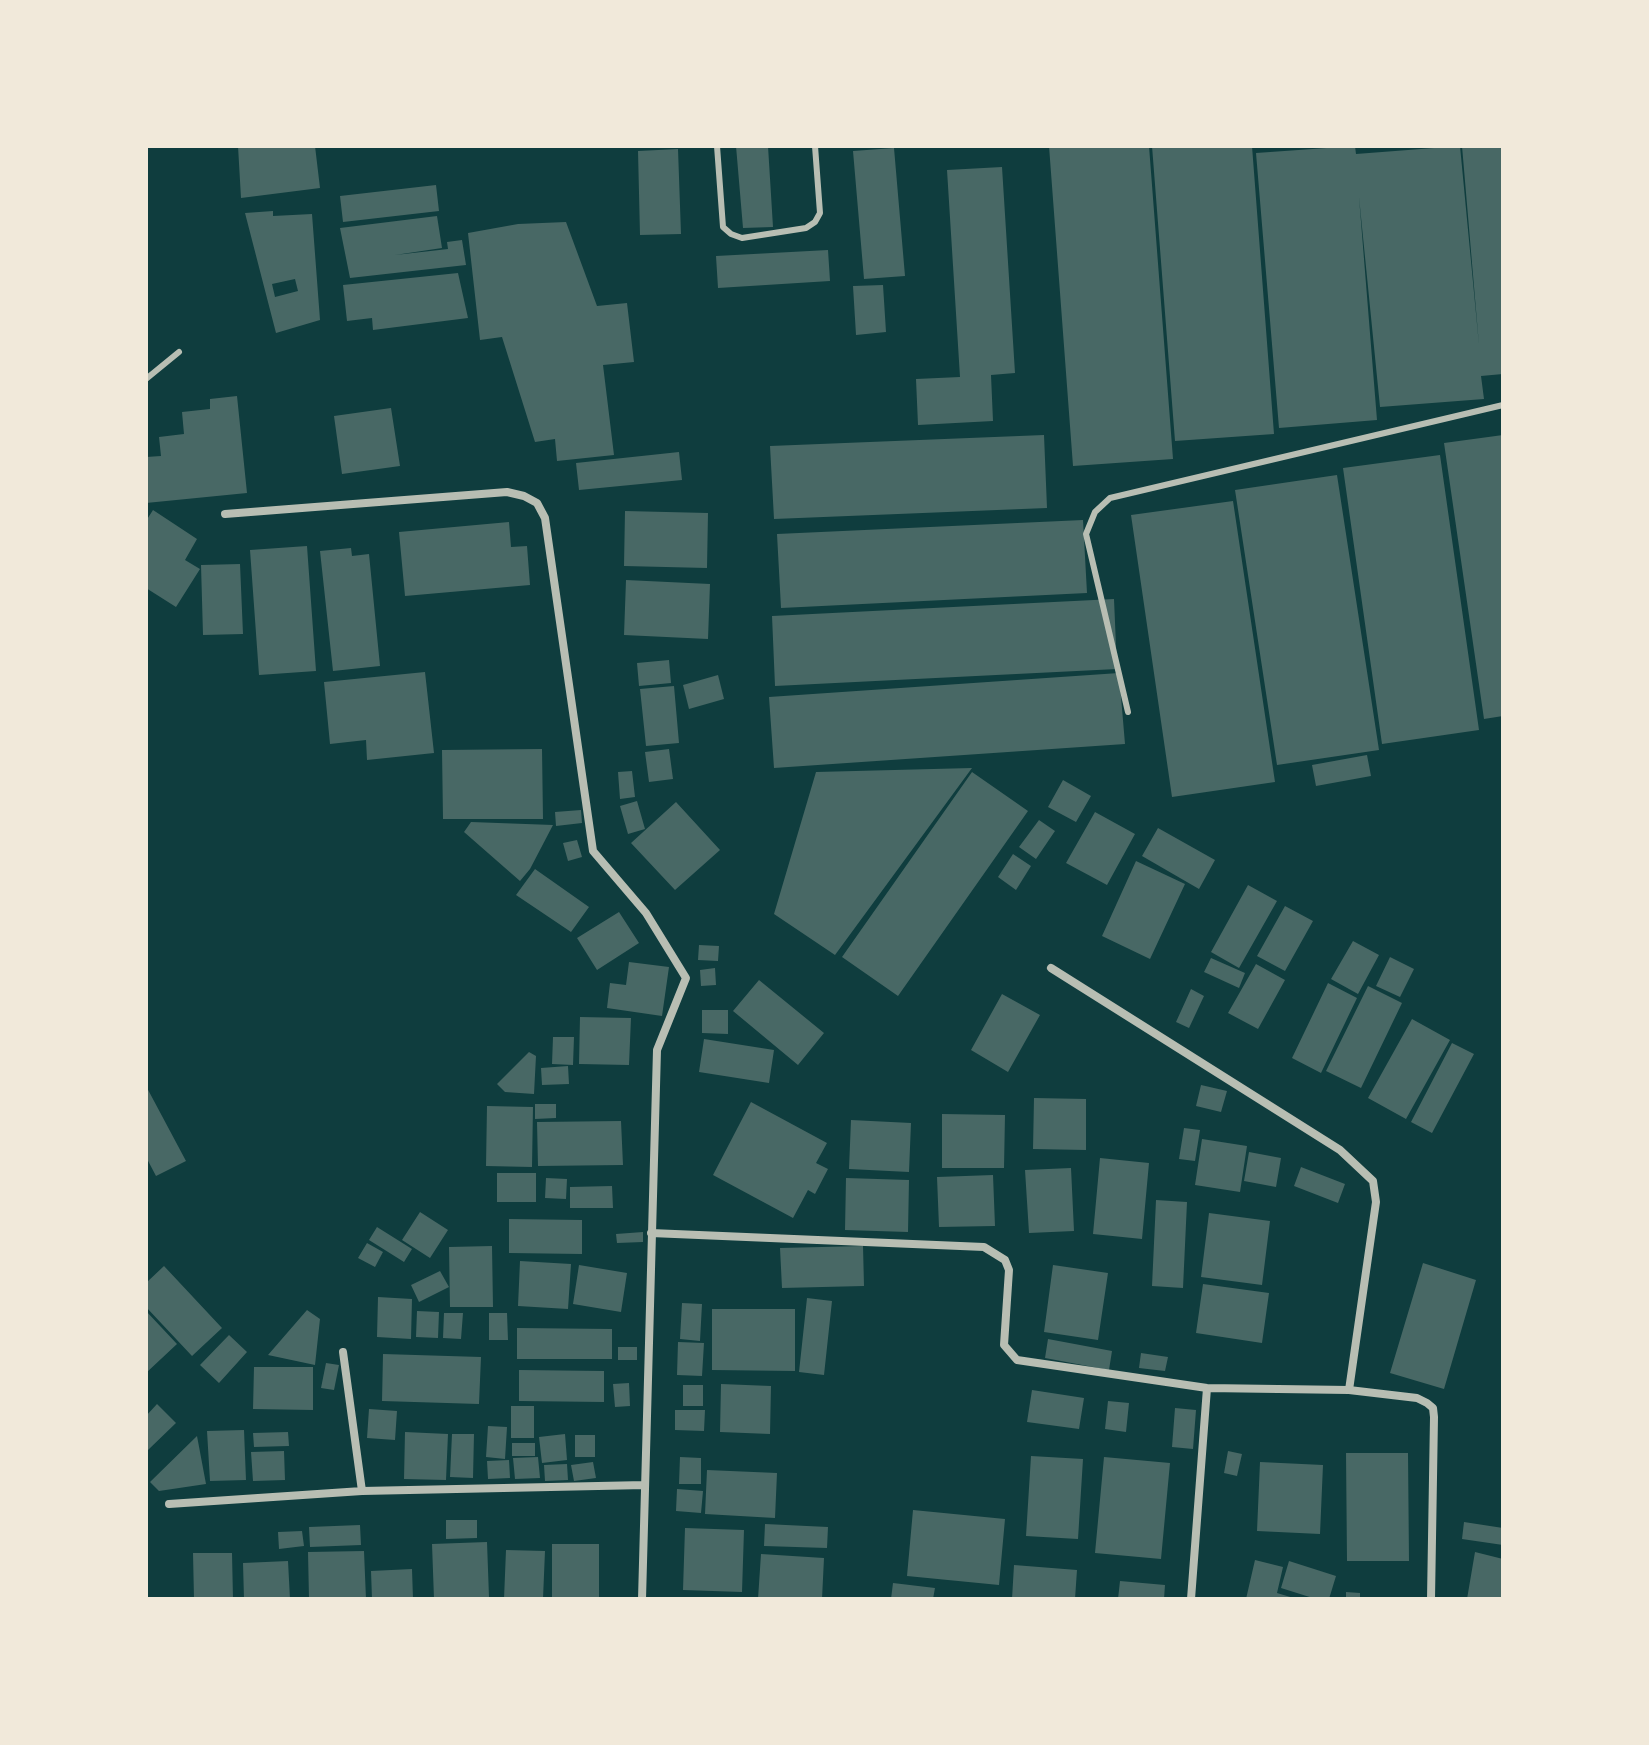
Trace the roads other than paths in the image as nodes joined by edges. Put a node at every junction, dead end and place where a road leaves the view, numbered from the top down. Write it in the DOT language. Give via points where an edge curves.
graph roads {
  1 [pos="717,146"];
  2 [pos="815,146"];
  3 [pos="179,352"];
  4 [pos="146,379"];
  5 [pos="1503,405"];
  6 [pos="225,514"];
  7 [pos="1128,712"];
  8 [pos="1051,968"];
  9 [pos="651,1233"];
  10 [pos="343,1352"];
  11 [pos="1207,1388"];
  12 [pos="1349,1390"];
  13 [pos="645,1485"];
  14 [pos="362,1491"];
  15 [pos="169,1504"];
  16 [pos="642,1599"];
  17 [pos="1191,1599"];
  18 [pos="1431,1599"];
  1 -- 2 [label="lane" via="723,227 742,238 815,222 820,213"];
  3 -- 4 [label="lane"];
  5 -- 7 [label="lane" via="1110,498 1095,512 1086,534"];
  6 -- 9 [label="street" via="507,492 537,503 545,518 593,851 646,913 686,978 657,1050"];
  8 -- 12 [label="street" via="1340,1150 1373,1181 1376,1202"];
  9 -- 11 [label="street" via="984,1247 1005,1260 1009,1270 1004,1345 1017,1360"];
  9 -- 13 [label="street"];
  10 -- 14 [label="street"];
  11 -- 12 [label="street"];
  11 -- 17 [label="street"];
  12 -- 18 [label="street" via="1417,1398 1433,1408"];
  13 -- 14 [label="street"];
  13 -- 16 [label="street"];
  14 -- 15 [label="street"];
}
